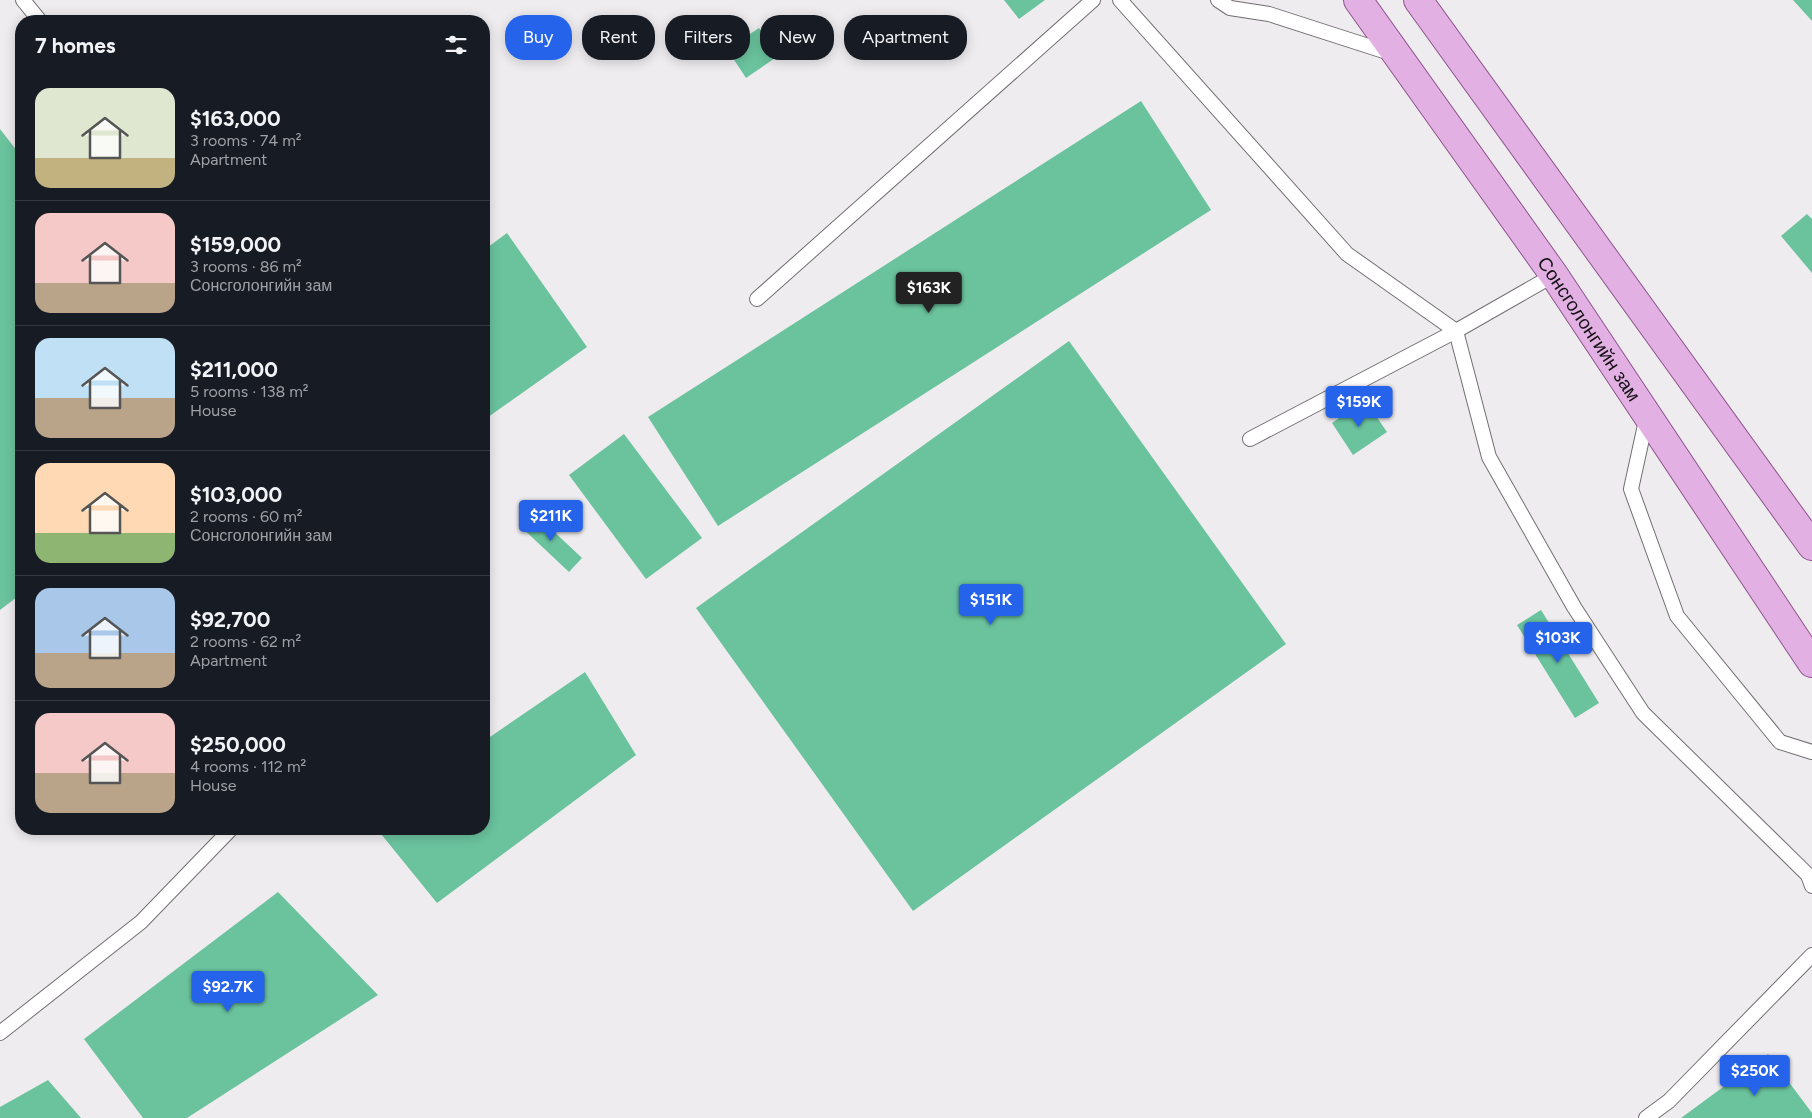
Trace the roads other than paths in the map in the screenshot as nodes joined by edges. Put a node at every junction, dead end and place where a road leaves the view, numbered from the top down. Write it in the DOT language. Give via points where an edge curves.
graph roads {
  1 [pos="22,0"];
  2 [pos="1094,0"];
  3 [pos="1120,0"];
  4 [pos="1218,0"];
  5 [pos="1358,0"];
  6 [pos="1418,0"];
  7 [pos="35,15"];
  8 [pos="1397,55"];
  9 [pos="1554,275"];
  10 [pos="757,299"];
  11 [pos="1456,331"];
  12 [pos="1648,416"];
  13 [pos="1250,439"];
  14 [pos="1812,546"];
  15 [pos="1812,663"];
  16 [pos="1812,752"];
  17 [pos="225,835"];
  18 [pos="1812,886"];
  19 [pos="1812,955"];
  20 [pos="0,1033"];
  21 [pos="1646,1118"];
  1 -- 7 [label="lane"];
  2 -- 10 [label="lane"];
  3 -- 11 [label="lane" via="1347,254"];
  4 -- 8 [label="lane" via="1230,8 1269,14"];
  5 -- 8 [label="main road, Сонсголонгийн зам"];
  6 -- 14 [label="main road"];
  8 -- 9 [label="main road, Сонсголонгийн зам"];
  9 -- 11 [label="lane"];
  9 -- 12 [label="main road, Сонсголонгийн зам"];
  11 -- 13 [label="lane"];
  11 -- 18 [label="lane" via="1490,457 1574,607 1643,713 1808,875"];
  12 -- 15 [label="main road, Сонсголонгийн зам"];
  12 -- 16 [label="lane" via="1631,489 1677,616 1780,742"];
  17 -- 20 [label="lane" via="142,922"];
  19 -- 21 [label="lane" via="1669,1101"];
}
